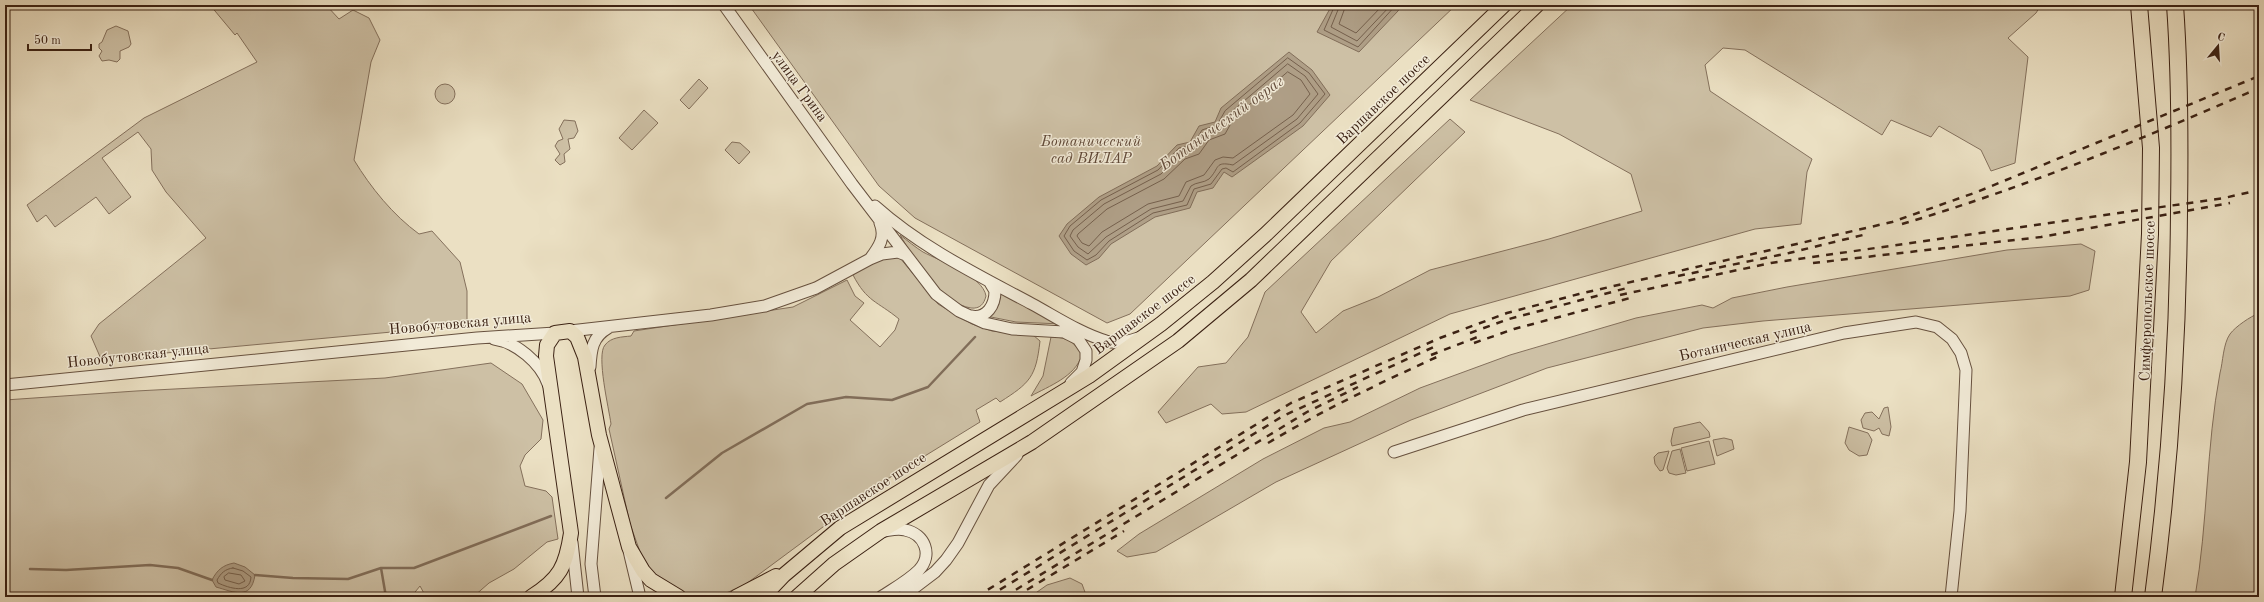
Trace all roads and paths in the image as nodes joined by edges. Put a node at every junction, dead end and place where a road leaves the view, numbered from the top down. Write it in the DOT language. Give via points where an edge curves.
graph roads {
  1 [pos="724,5"];
  2 [pos="1504,5"];
  3 [pos="1537,5"];
  4 [pos="2139,5"];
  5 [pos="2174,5"];
  6 [pos="884,219"];
  7 [pos="894,238"];
  8 [pos="882,254"];
  9 [pos="906,255"];
  10 [pos="870,258"];
  11 [pos="987,280"];
  12 [pos="959,311"];
  13 [pos="1161,324"];
  14 [pos="609,327"];
  15 [pos="570,331"];
  16 [pos="555,333"];
  17 [pos="477,338"];
  18 [pos="589,372"];
  19 [pos="5,385"];
  20 [pos="551,396"];
  21 [pos="1040,406"];
  22 [pos="599,435"];
  23 [pos="1032,442"];
  24 [pos="1394,452"];
  25 [pos="881,531"];
  26 [pos="571,533"];
  27 [pos="626,537"];
  28 [pos="800,561"];
  29 [pos="531,597"];
  30 [pos="579,597"];
  31 [pos="594,597"];
  32 [pos="640,597"];
  33 [pos="679,597"];
  34 [pos="736,597"];
  35 [pos="763,597"];
  36 [pos="797,597"];
  37 [pos="880,597"];
  38 [pos="902,597"];
  39 [pos="1951,597"];
  40 [pos="2123,597"];
  41 [pos="2153,597"];
  1 -- 6 [label="street, улица Грина" via="852,184"];
  2 -- 13 [label="main road, Варшавское шоссе" via="1266,235"];
  3 -- 23 [label="main road" via="1229,300 1154,359"];
  4 -- 40 [label="highway, Симферопольское шоссе" via="2151,148 2146,338 2138,462"];
  5 -- 41 [label="highway, Симферопольское шоссе" via="2180,82 2176,343 2166,482"];
  6 -- 7 [label="street, улица Грина"];
  6 -- 10 [label="street" via="882,240"];
  6 -- 11 [label="street, улица Грина"];
  7 -- 8 [label="street"];
  7 -- 9 [label="street, улица Грина"];
  8 -- 9 [label="street, Новобутовская улица" via="898,252"];
  8 -- 10 [label="street, Новобутовская улица"];
  9 -- 12 [label="street, улица Грина" via="936,294"];
  10 -- 14 [label="street, Новобутовская улица" via="816,288 778,303 710,315"];
  11 -- 12 [label="street" via="992,285 995,297 989,311 974,316"];
  11 -- 13 [label="street, улица Грина" via="1106,341 1128,342"];
  12 -- 21 [label="street, улица Грина" via="972,319 999,327 1064,332 1081,341 1086,356 1082,372"];
  13 -- 21 [label="main road, Варшавское шоссе" via="1089,376"];
  14 -- 15 [label="street, Новобутовская улица"];
  14 -- 18 [label="street" via="596,337 592,344"];
  15 -- 16 [label="main road, Новобутовская улица"];
  15 -- 18 [label="main road" via="582,345"];
  16 -- 17 [label="street, Новобутовская улица"];
  16 -- 20 [label="main road" via="546,350"];
  17 -- 19 [label="street, Новобутовская улица"];
  17 -- 20 [label="street" via="498,340 525,354 546,378"];
  18 -- 22 [label="main road"];
  20 -- 26 [label="main road"];
  21 -- 28 [label="main road, Варшавское шоссе" via="861,514"];
  22 -- 27 [label="main road"];
  22 -- 31 [label="street" via="591,564"];
  23 -- 25 [label="main road"];
  23 -- 38 [label="street" via="989,485 946,560 935,572"];
  24 -- 39 [label="street, Ботаническая улица" via="1468,426 1554,402 1844,333 1916,322 1936,327 1952,339 1961,353 1966,370 1961,490"];
  25 -- 36 [label="main road" via="834,564"];
  25 -- 37 [label="street" via="898,529 913,533 924,543 926,553 918,571"];
  26 -- 29 [label="main road" via="568,555 560,574 546,588"];
  26 -- 30 [label="street"];
  27 -- 32 [label="street"];
  27 -- 33 [label="main road" via="643,571 660,587"];
  28 -- 34 [label="main road" via="753,590"];
  28 -- 35 [label="main road, Варшавское шоссе"];
}
